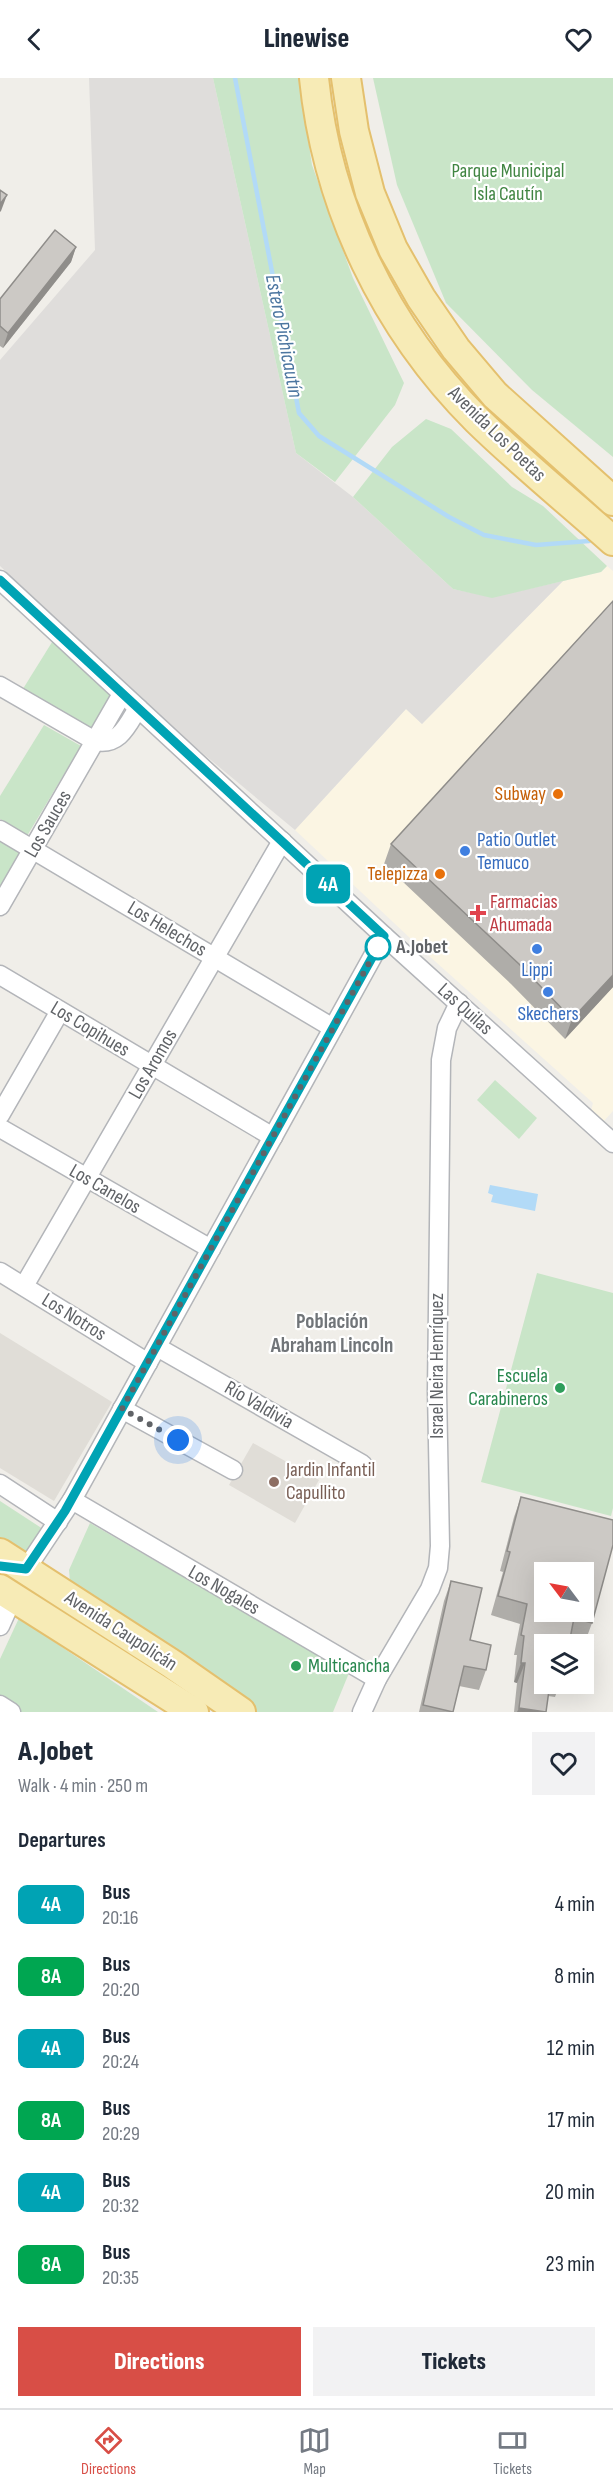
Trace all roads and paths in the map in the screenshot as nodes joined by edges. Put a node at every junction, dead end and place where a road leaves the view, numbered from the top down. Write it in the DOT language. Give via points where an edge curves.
graph roads {
  1 [pos="314,78"];
  2 [pos="346,78"];
  3 [pos="608,490"];
  4 [pos="613,540"];
  5 [pos="0,580"];
  6 [pos="0,686"];
  7 [pos="122,694"];
  8 [pos="138,708"];
  9 [pos="95,741"];
  10 [pos="0,830"];
  11 [pos="282,841"];
  12 [pos="33,849"];
  13 [pos="0,906"];
  14 [pos="384,936"];
  15 [pos="214,957"];
  16 [pos="0,975"];
  17 [pos="459,1003"];
  18 [pos="60,1011"];
  19 [pos="333,1028"];
  20 [pos="152,1066"];
  21 [pos="0,1115"];
  22 [pos="0,1128"];
  23 [pos="273,1137"];
  24 [pos="613,1143"];
  25 [pos="86,1179"];
  26 [pos="211,1249"];
  27 [pos="0,1272"];
  28 [pos="24,1286"];
  29 [pos="152,1355"];
  30 [pos="122,1409"];
  31 [pos="362,1464"];
  32 [pos="233,1470"];
  33 [pos="0,1484"];
  34 [pos="72,1500"];
  35 [pos="58,1522"];
  36 [pos="0,1553"];
  37 [pos="13,1567"];
  38 [pos="6,1593"];
  39 [pos="0,1626"];
  40 [pos="377,1679"];
  41 [pos="0,1705"];
  42 [pos="11,1712"];
  43 [pos="194,1712"];
  44 [pos="241,1712"];
  45 [pos="362,1712"];
  1 -- 4 [label="main road, Avenida Los Poetas" via="327,152 345,214 366,266 394,316 426,361 477,420"];
  2 -- 3 [label="main road, Avenida Los Poetas" via="370,193 393,249 421,298 456,349 495,395"];
  5 -- 7 [label="street, Las Quilas"];
  6 -- 9 [label="street"];
  7 -- 8 [label="street, Las Quilas"];
  7 -- 9 [label="street, Los Sauces"];
  8 -- 9 [label="street" via="119,737 108,742"];
  8 -- 11 [label="street, Las Quilas"];
  9 -- 12 [label="street, Los Sauces"];
  10 -- 12 [label="street, Los Helechos"];
  11 -- 14 [label="street, Las Quilas"];
  11 -- 15 [label="street, Los Aromos"];
  12 -- 13 [label="street, Los Sauces"];
  12 -- 15 [label="street, Los Helechos"];
  14 -- 17 [label="street, Las Quilas"];
  14 -- 19 [label="street"];
  15 -- 19 [label="street, Los Helechos"];
  15 -- 20 [label="street, Los Aromos"];
  16 -- 18 [label="street, Los Copihues"];
  17 -- 24 [label="street, Las Quilas"];
  17 -- 40 [label="street, Israel Neira Henríquez" via="443,1044 440,1083 438,1568 427,1595"];
  18 -- 20 [label="street, Los Copihues"];
  18 -- 21 [label="street"];
  19 -- 23 [label="street"];
  20 -- 23 [label="street, Los Copihues"];
  20 -- 25 [label="street, Los Aromos"];
  22 -- 25 [label="street, Los Canelos"];
  23 -- 26 [label="street"];
  25 -- 26 [label="street, Los Canelos"];
  25 -- 28 [label="street, Los Aromos"];
  26 -- 29 [label="street"];
  27 -- 28 [label="street, Los Notros"];
  28 -- 29 [label="street, Los Notros"];
  29 -- 30 [label="street"];
  29 -- 31 [label="street, Río Valdivia"];
  30 -- 32 [label="street"];
  30 -- 34 [label="street"];
  33 -- 35 [label="street"];
  34 -- 35 [label="street"];
  34 -- 40 [label="street, Los Nogales"];
  35 -- 37 [label="street"];
  36 -- 37 [label="main road, Avenida Caupolicán"];
  37 -- 44 [label="main road, Avenida Caupolicán" via="172,1664"];
  38 -- 39 [label="street"];
  38 -- 43 [label="main road, Avenida Caupolicán"];
  40 -- 45 [label="street, Israel Neira Henríquez"];
  41 -- 42 [label="street"];
}
